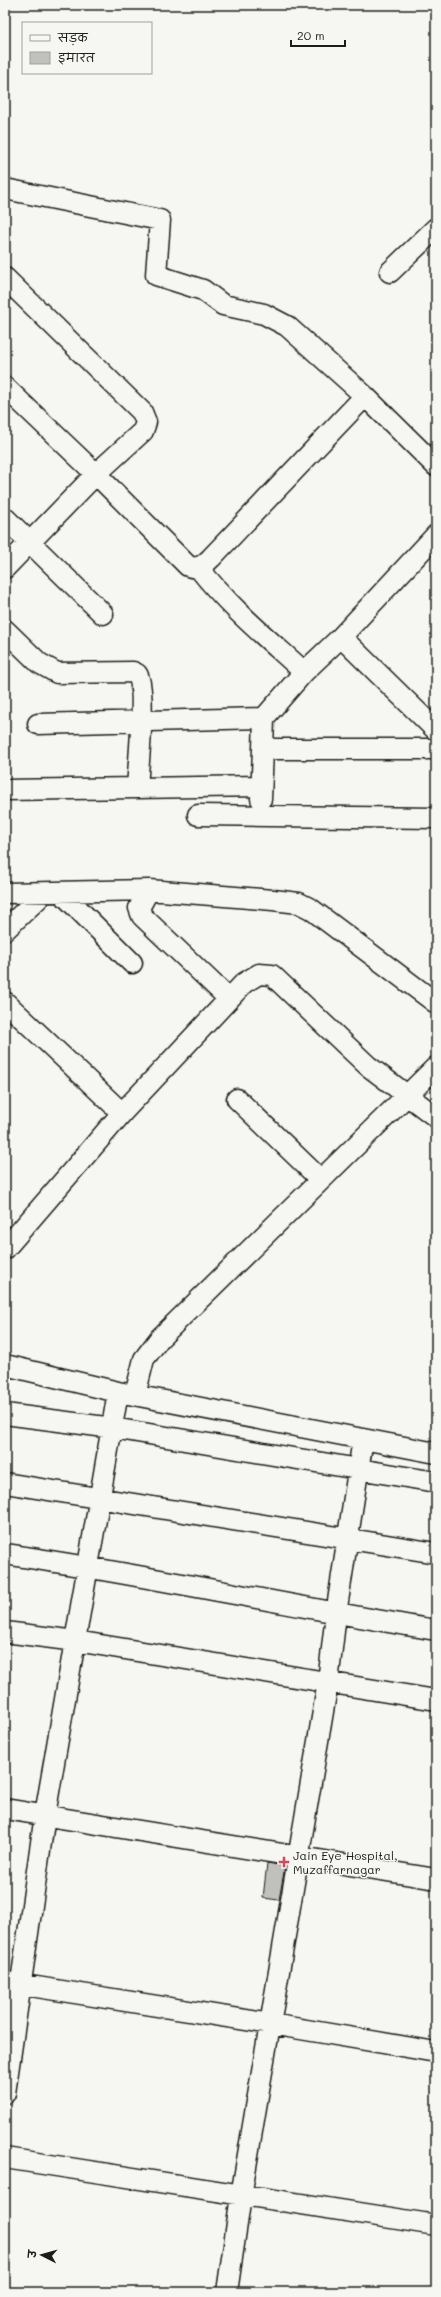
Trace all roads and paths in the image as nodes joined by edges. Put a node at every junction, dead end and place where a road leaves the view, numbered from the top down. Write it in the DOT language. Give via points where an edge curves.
graph roads {
  1 [pos="5,189"];
  2 [pos="432,241"];
  3 [pos="390,272"];
  4 [pos="5,278"];
  5 [pos="5,386"];
  6 [pos="365,396"];
  7 [pos="436,466"];
  8 [pos="96,474"];
  9 [pos="5,518"];
  10 [pos="436,535"];
  11 [pos="30,543"];
  12 [pos="5,568"];
  13 [pos="198,568"];
  14 [pos="103,614"];
  15 [pos="5,630"];
  16 [pos="341,638"];
  17 [pos="304,672"];
  18 [pos="264,718"];
  19 [pos="141,721"];
  20 [pos="38,724"];
  21 [pos="436,730"];
  22 [pos="263,749"];
  23 [pos="436,749"];
  24 [pos="261,786"];
  25 [pos="137,788"];
  26 [pos="5,790"];
  27 [pos="260,814"];
  28 [pos="198,815"];
  29 [pos="436,818"];
  30 [pos="149,890"];
  31 [pos="52,892"];
  32 [pos="5,893"];
  33 [pos="5,930"];
  34 [pos="132,963"];
  35 [pos="229,999"];
  36 [pos="5,1002"];
  37 [pos="436,1003"];
  38 [pos="436,1067"];
  39 [pos="408,1096"];
  40 [pos="237,1099"];
  41 [pos="122,1113"];
  42 [pos="436,1117"];
  43 [pos="320,1179"];
  44 [pos="5,1249"];
  45 [pos="5,1365"];
  46 [pos="127,1394"];
  47 [pos="5,1414"];
  48 [pos="113,1428"];
  49 [pos="363,1439"];
  50 [pos="436,1453"];
  51 [pos="358,1468"];
  52 [pos="436,1482"];
  53 [pos="5,1483"];
  54 [pos="99,1497"];
  55 [pos="348,1539"];
  56 [pos="436,1553"];
  57 [pos="5,1554"];
  58 [pos="88,1566"];
  59 [pos="336,1614"];
  60 [pos="436,1630"];
  61 [pos="5,1632"];
  62 [pos="76,1642"];
  63 [pos="328,1682"];
  64 [pos="436,1700"];
  65 [pos="5,1809"];
  66 [pos="45,1815"];
  67 [pos="298,1855"];
  68 [pos="436,1879"];
  69 [pos="13,1984"];
  70 [pos="271,2024"];
  71 [pos="436,2052"];
  72 [pos="5,2093"];
  73 [pos="5,2158"];
  74 [pos="241,2196"];
  75 [pos="436,2225"];
  76 [pos="227,2292"];
  1 -- 6 [label="street" via="160,220 156,275 203,290 223,305 277,319"];
  2 -- 3 [label="street"];
  4 -- 8 [label="street" via="146,417 143,431"];
  5 -- 8 [label="street"];
  6 -- 7 [label="street"];
  6 -- 13 [label="street" via="211,558"];
  8 -- 11 [label="street"];
  8 -- 13 [label="street" via="188,566"];
  9 -- 11 [label="street"];
  10 -- 16 [label="street"];
  11 -- 12 [label="street"];
  11 -- 14 [label="street"];
  13 -- 17 [label="street" via="217,592"];
  15 -- 19 [label="street" via="38,663 57,674 136,674 140,681"];
  16 -- 17 [label="street"];
  16 -- 21 [label="street"];
  17 -- 18 [label="street"];
  18 -- 19 [label="street"];
  18 -- 22 [label="street"];
  19 -- 20 [label="street"];
  19 -- 25 [label="street"];
  22 -- 23 [label="street"];
  22 -- 24 [label="street"];
  24 -- 25 [label="street"];
  24 -- 27 [label="street"];
  25 -- 26 [label="street"];
  27 -- 28 [label="street"];
  27 -- 29 [label="street"];
  30 -- 31 [label="street"];
  30 -- 35 [label="street" via="139,908 142,916"];
  30 -- 37 [label="street" via="299,903 311,909"];
  31 -- 32 [label="street"];
  31 -- 33 [label="street"];
  31 -- 34 [label="street"];
  35 -- 39 [label="street" via="253,976 266,973 272,975 368,1066"];
  35 -- 41 [label="street"];
  36 -- 41 [label="street"];
  38 -- 39 [label="street"];
  39 -- 42 [label="street"];
  39 -- 43 [label="street"];
  40 -- 43 [label="street"];
  41 -- 44 [label="street"];
  43 -- 46 [label="street" via="160,1338 144,1359"];
  45 -- 46 [label="street"];
  46 -- 48 [label="street"];
  46 -- 49 [label="street"];
  47 -- 48 [label="street"];
  48 -- 51 [label="street"];
  48 -- 54 [label="street"];
  49 -- 50 [label="street"];
  49 -- 51 [label="street"];
  51 -- 52 [label="street"];
  51 -- 55 [label="street"];
  53 -- 54 [label="street"];
  54 -- 55 [label="street"];
  54 -- 58 [label="street"];
  55 -- 56 [label="street"];
  55 -- 59 [label="street"];
  57 -- 58 [label="street"];
  58 -- 59 [label="street"];
  58 -- 62 [label="street"];
  59 -- 60 [label="street"];
  59 -- 63 [label="street"];
  61 -- 62 [label="street"];
  62 -- 63 [label="street"];
  62 -- 66 [label="street"];
  63 -- 64 [label="street"];
  63 -- 67 [label="street"];
  65 -- 66 [label="street"];
  66 -- 67 [label="street"];
  66 -- 69 [label="street"];
  67 -- 68 [label="street"];
  67 -- 70 [label="street"];
  69 -- 70 [label="street"];
  69 -- 72 [label="street"];
  70 -- 71 [label="street"];
  70 -- 74 [label="street"];
  73 -- 74 [label="street"];
  74 -- 75 [label="street"];
  74 -- 76 [label="street"];
}
